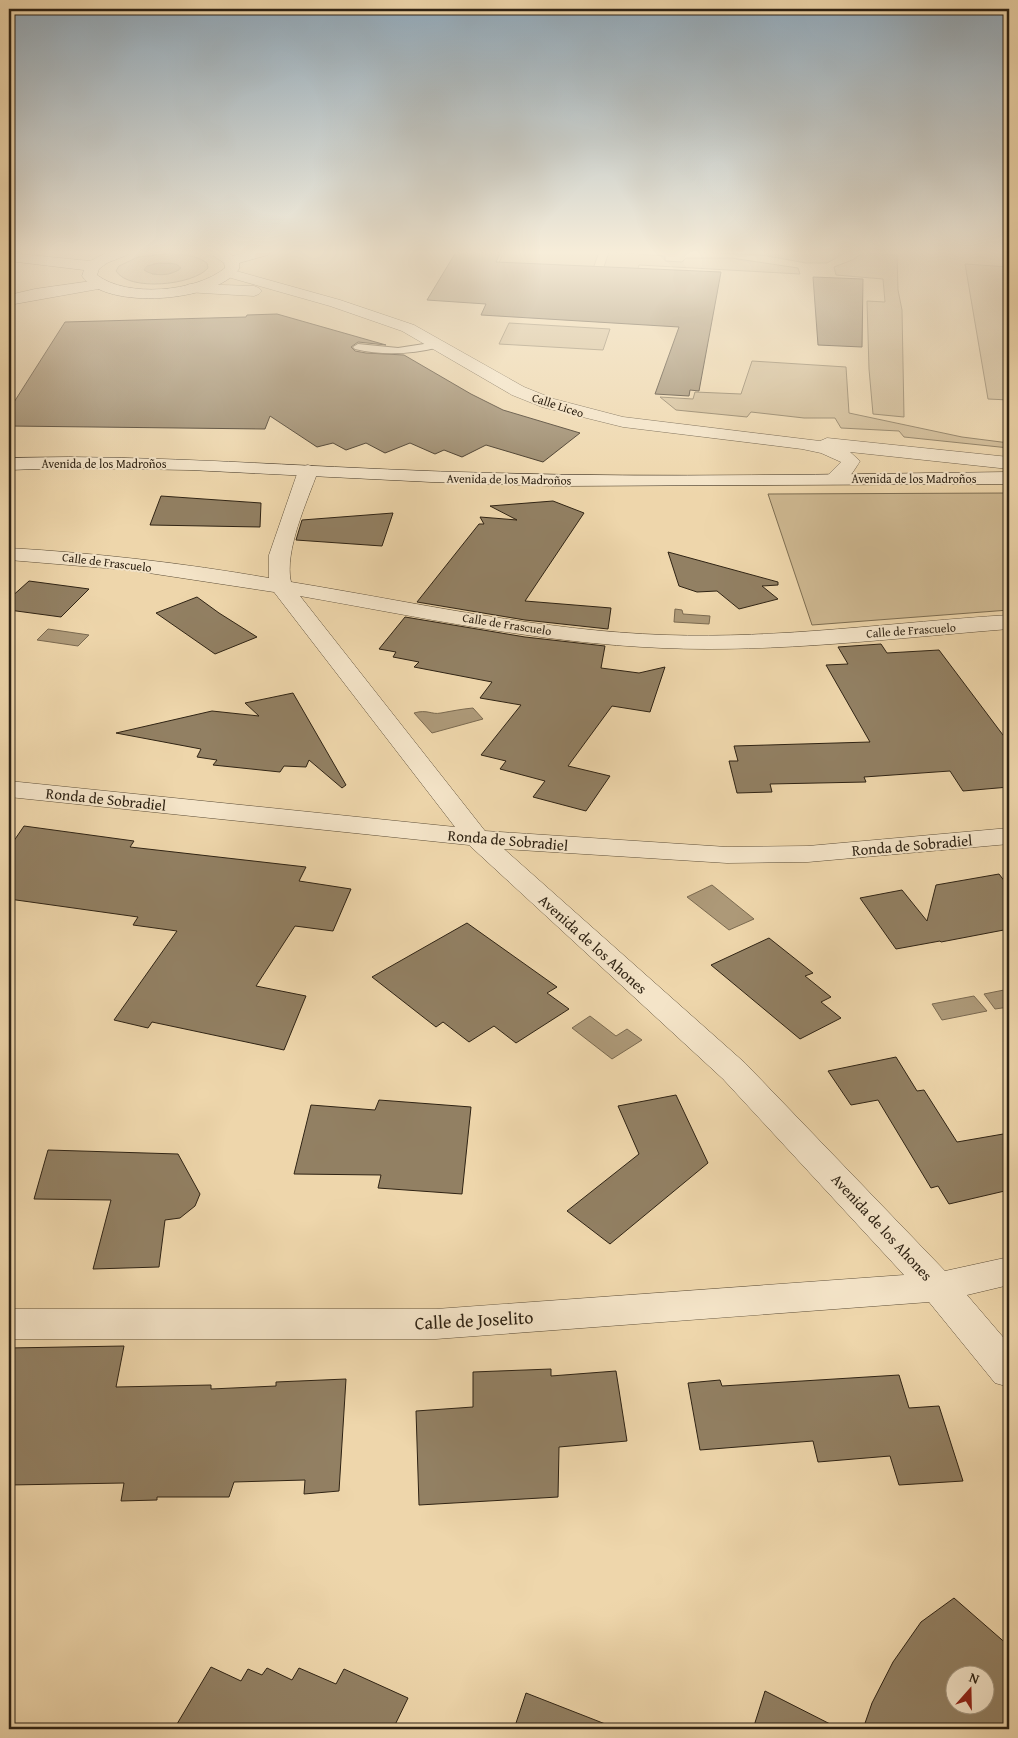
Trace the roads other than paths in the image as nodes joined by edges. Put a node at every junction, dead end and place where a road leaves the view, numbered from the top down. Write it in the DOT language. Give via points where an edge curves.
graph roads {
  1 [pos="417,333"];
  2 [pos="437,345"];
  3 [pos="356,351"];
  4 [pos="802,443"];
  5 [pos="898,452"];
  6 [pos="9,464"];
  7 [pos="1009,464"];
  8 [pos="308,470"];
  9 [pos="906,478"];
  10 [pos="1009,478"];
  11 [pos="834,479"];
  12 [pos="9,554"];
  13 [pos="282,588"];
  14 [pos="1009,622"];
  15 [pos="9,789"];
  16 [pos="1009,836"];
  17 [pos="477,838"];
  18 [pos="1009,1271"];
  19 [pos="938,1287"];
  20 [pos="9,1324"];
  21 [pos="1009,1371"];
  1 -- 2 [label="street, Calle Liceo"];
  2 -- 3 [label="lane" via="390,357 375,358"];
  2 -- 4 [label="street, Calle Liceo" via="518,391 588,414 623,422"];
  4 -- 5 [label="street, Calle Liceo"];
  4 -- 11 [label="street, Calle Liceo" via="834,451 851,462"];
  5 -- 7 [label="street, Calle Liceo"];
  5 -- 9 [label="street" via="912,462 914,470"];
  6 -- 8 [label="street, Avenida de los Madroños" via="178,463"];
  8 -- 11 [label="street, Avenida de los Madroños" via="586,481"];
  8 -- 13 [label="street, Avenida de los Ahones" via="279,555"];
  9 -- 10 [label="street, Avenida de los Madroños"];
  9 -- 11 [label="street, Avenida de los Madroños"];
  12 -- 13 [label="street, Calle de Frascuelo" via="109,562"];
  13 -- 14 [label="street, Calle de Frascuelo" via="558,632 628,639 732,641"];
  13 -- 17 [label="street, Avenida de los Ahones"];
  15 -- 17 [label="street, Ronda de Sobradiel"];
  16 -- 17 [label="street, Ronda de Sobradiel" via="808,854 736,855"];
  17 -- 19 [label="street, Avenida de los Ahones" via="734,1071"];
  18 -- 19 [label="street, Calle de Joselito"];
  19 -- 20 [label="street, Calle de Joselito" via="436,1324"];
  19 -- 21 [label="street, Avenida de los Ahones"];
}
